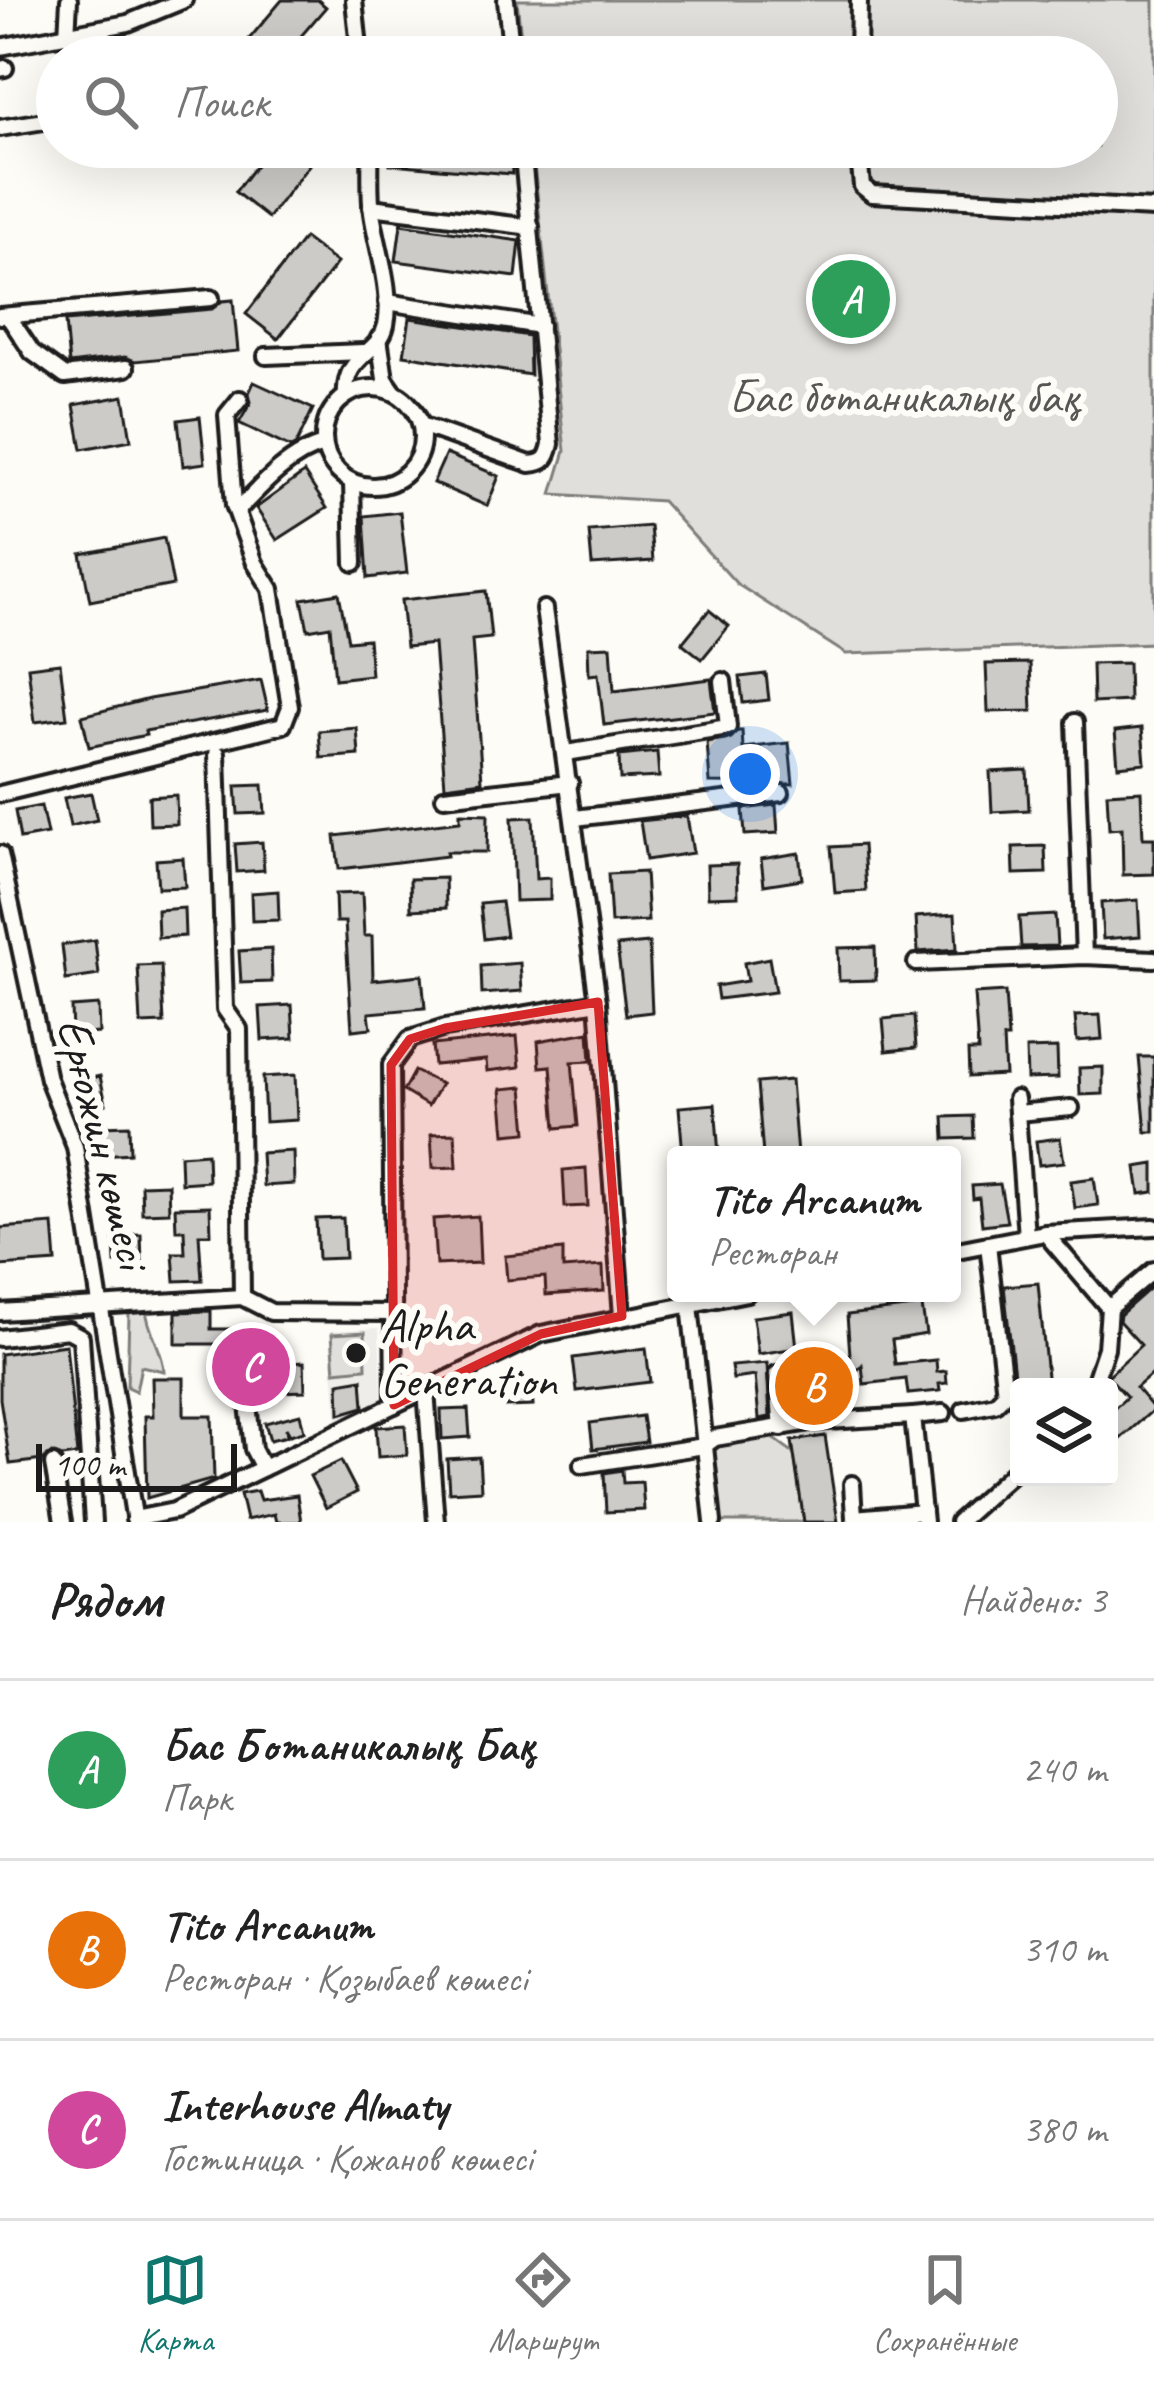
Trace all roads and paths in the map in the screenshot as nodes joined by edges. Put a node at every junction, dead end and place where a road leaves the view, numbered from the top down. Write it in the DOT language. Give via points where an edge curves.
graph roads {
  1 [pos="69,0"];
  2 [pos="184,0"];
  3 [pos="354,0"];
  4 [pos="506,0"];
  5 [pos="859,0"];
  6 [pos="68,36"];
  7 [pos="358,36"];
  8 [pos="510,36"];
  9 [pos="858,36"];
  10 [pos="36,41"];
  11 [pos="0,47"];
  12 [pos="36,122"];
  13 [pos="0,128"];
  14 [pos="370,168"];
  15 [pos="524,168"];
  16 [pos="860,168"];
  17 [pos="371,207"];
  18 [pos="1154,209"];
  19 [pos="531,226"];
  20 [pos="211,298"];
  21 [pos="387,302"];
  22 [pos="4,316"];
  23 [pos="540,326"];
  24 [pos="379,338"];
  25 [pos="363,352"];
  26 [pos="266,356"];
  27 [pos="125,368"];
  28 [pos="394,392"];
  29 [pos="346,396"];
  30 [pos="241,399"];
  31 [pos="421,425"];
  32 [pos="324,445"];
  33 [pos="352,482"];
  34 [pos="236,512"];
  35 [pos="354,562"];
  36 [pos="544,609"];
  37 [pos="723,681"];
  38 [pos="1075,722"];
  39 [pos="217,753"];
  40 [pos="566,753"];
  41 [pos="570,783"];
  42 [pos="781,793"];
  43 [pos="0,794"];
  44 [pos="444,797"];
  45 [pos="574,818"];
  46 [pos="0,854"];
  47 [pos="1084,956"];
  48 [pos="1154,959"];
  49 [pos="916,963"];
  50 [pos="598,1002"];
  51 [pos="1071,1108"];
  52 [pos="1154,1227"];
  53 [pos="1045,1233"];
  54 [pos="1026,1236"];
  55 [pos="988,1244"];
  56 [pos="961,1249"];
  57 [pos="1154,1270"];
  58 [pos="242,1297"];
  59 [pos="704,1302"];
  60 [pos="102,1304"];
  61 [pos="690,1305"];
  62 [pos="1109,1308"];
  63 [pos="0,1312"];
  64 [pos="392,1313"];
  65 [pos="622,1316"];
  66 [pos="0,1338"];
  67 [pos="776,1374"];
  68 [pos="1096,1378"];
  69 [pos="426,1390"];
  70 [pos="247,1395"];
  71 [pos="394,1405"];
  72 [pos="964,1410"];
  73 [pos="943,1413"];
  74 [pos="913,1415"];
  75 [pos="782,1428"];
  76 [pos="704,1446"];
  77 [pos="52,1464"];
  78 [pos="582,1466"];
  79 [pos="263,1468"];
  80 [pos="1010,1475"];
  81 [pos="851,1484"];
  82 [pos="923,1517"];
  83 [pos="135,1520"];
  84 [pos="63,1522"];
  85 [pos="93,1522"];
  86 [pos="436,1522"];
  87 [pos="712,1522"];
  88 [pos="958,1522"];
  1 -- 6 [label="street"];
  2 -- 6 [label="street"];
  3 -- 7 [label="street"];
  4 -- 8 [label="street"];
  5 -- 9 [label="street"];
  10 -- 11 [label="street"];
  12 -- 13 [label="street"];
  14 -- 17 [label="street"];
  15 -- 19 [label="street"];
  16 -- 18 [label="street" via="872,194"];
  17 -- 19 [label="street"];
  17 -- 21 [label="street"];
  19 -- 23 [label="street"];
  20 -- 22 [label="street"];
  21 -- 23 [label="street"];
  21 -- 24 [label="street"];
  22 -- 27 [label="street" via="32,352 65,376"];
  23 -- 31 [label="street" via="551,444 541,463"];
  24 -- 25 [label="street"];
  24 -- 28 [label="street"];
  25 -- 26 [label="street"];
  25 -- 29 [label="street"];
  28 -- 29 [label="street"];
  28 -- 31 [label="street"];
  29 -- 32 [label="street" via="328,417"];
  30 -- 34 [label="street" via="227,415"];
  31 -- 33 [label="street" via="419,456 402,477 376,486"];
  32 -- 33 [label="street"];
  32 -- 34 [label="street" via="260,486"];
  33 -- 35 [label="street"];
  34 -- 43 [label="street" via="272,589 290,707 283,725"];
  36 -- 40 [label="street"];
  37 -- 40 [label="street" via="728,727"];
  38 -- 47 [label="street"];
  39 -- 58 [label="street" via="225,1010 239,1029"];
  40 -- 41 [label="street"];
  41 -- 44 [label="street"];
  41 -- 45 [label="street"];
  42 -- 45 [label="street"];
  45 -- 50 [label="street"];
  46 -- 60 [label="street, Ерғожин көшесі" via="48,1079 75,1147"];
  47 -- 48 [label="street"];
  47 -- 49 [label="street"];
  50 -- 64 [label="street" via="445,1028 410,1039 392,1064"];
  50 -- 65 [label="street"];
  51 -- 54 [label="street" via="1016,1106"];
  52 -- 53 [label="street"];
  53 -- 54 [label="street"];
  53 -- 62 [label="street"];
  54 -- 55 [label="street"];
  55 -- 56 [label="street"];
  55 -- 72 [label="street" via="1005,1394"];
  57 -- 62 [label="street"];
  58 -- 60 [label="street"];
  58 -- 64 [label="street" via="271,1312"];
  59 -- 61 [label="street"];
  60 -- 63 [label="street"];
  60 -- 83 [label="street, Ерғожин көшесі"];
  61 -- 65 [label="street"];
  61 -- 76 [label="street"];
  62 -- 68 [label="street"];
  64 -- 71 [label="street"];
  65 -- 69 [label="street" via="541,1334"];
  66 -- 85 [label="street" via="68,1330 81,1336"];
  67 -- 75 [label="street"];
  69 -- 71 [label="street"];
  69 -- 86 [label="street"];
  70 -- 79 [label="street"];
  71 -- 79 [label="street"];
  73 -- 74 [label="street"];
  74 -- 75 [label="street"];
  74 -- 82 [label="street"];
  75 -- 76 [label="street"];
  76 -- 78 [label="street"];
  76 -- 87 [label="street"];
  77 -- 84 [label="street"];
  79 -- 83 [label="street" via="174,1511"];
  80 -- 88 [label="street"];
  81 -- 82 [label="street" via="854,1518"];
}
